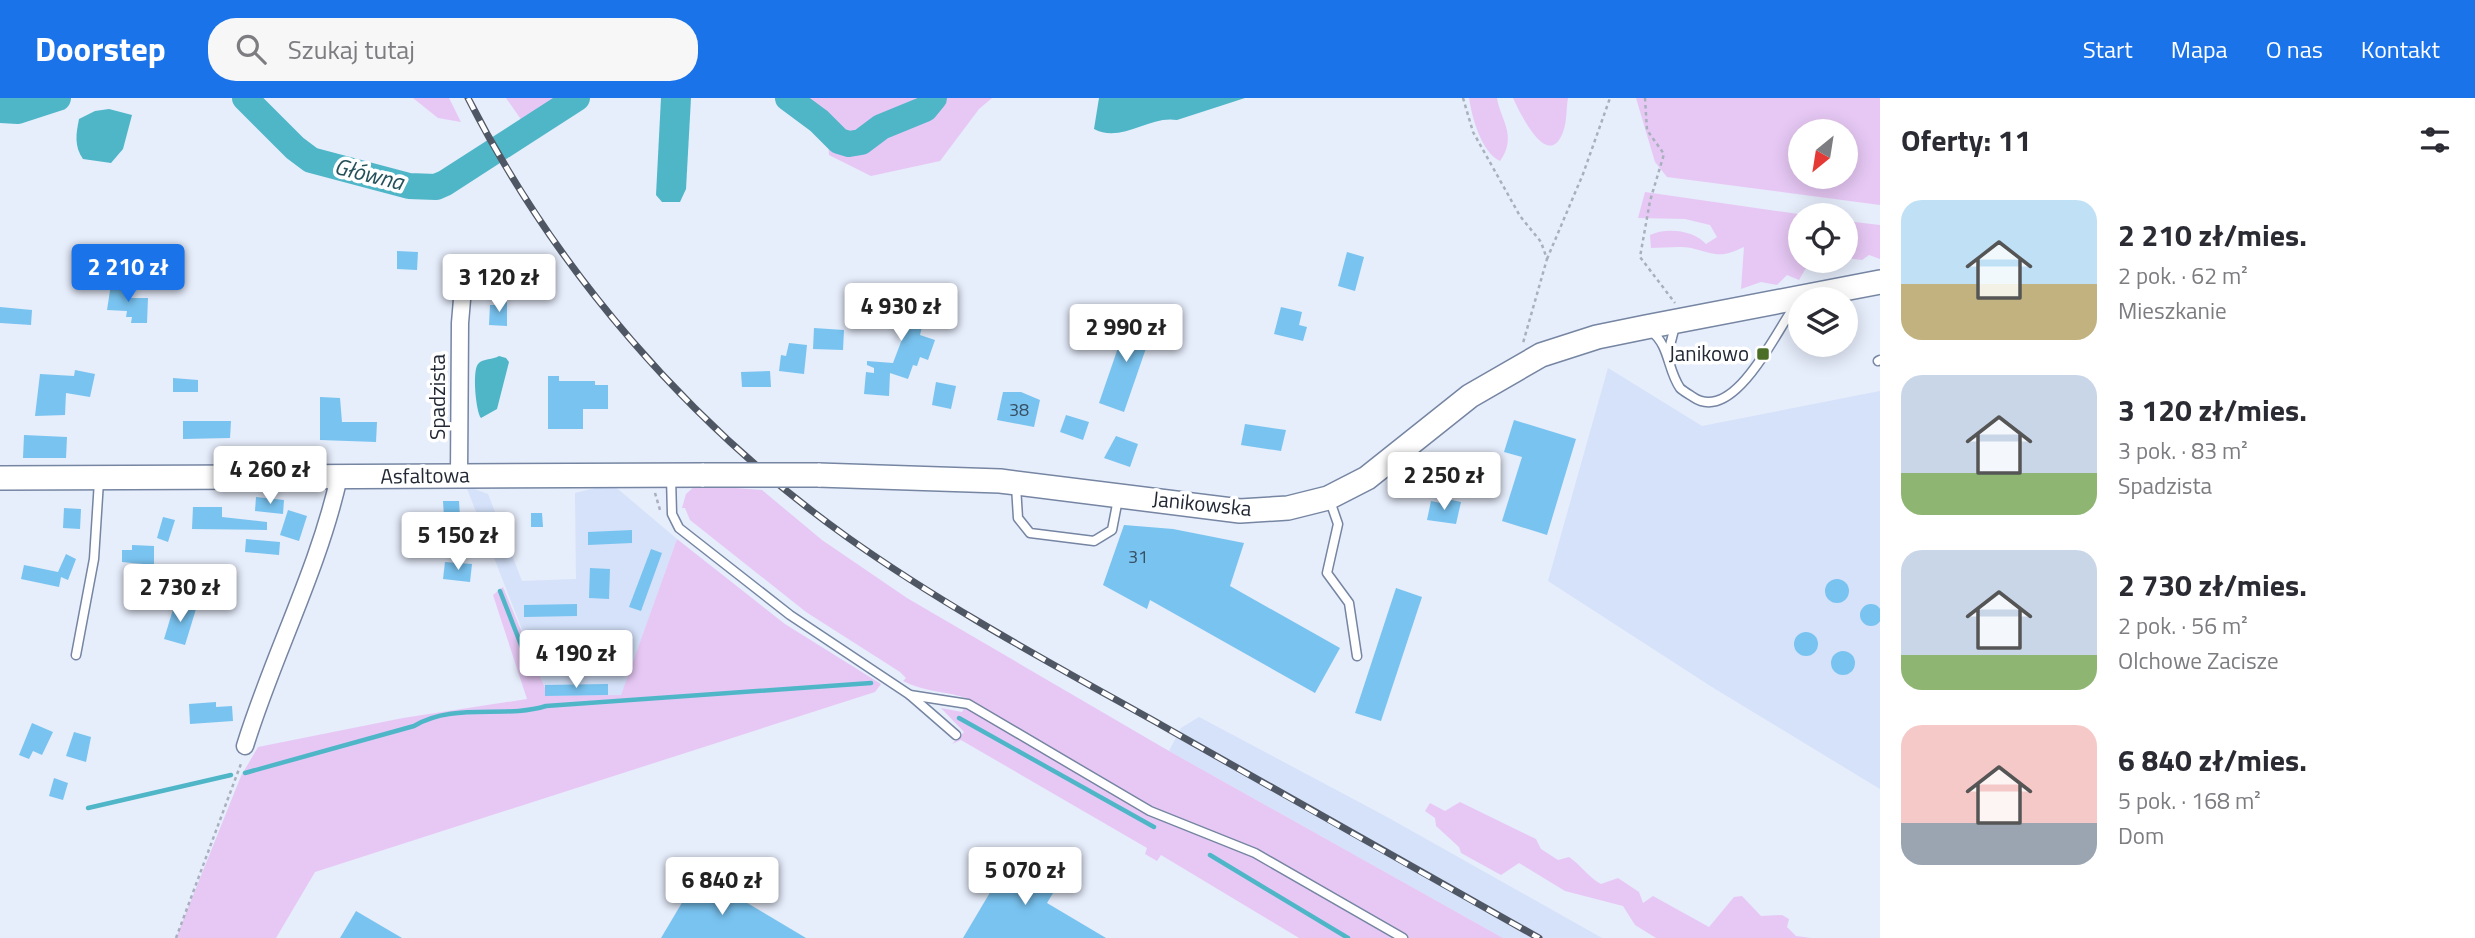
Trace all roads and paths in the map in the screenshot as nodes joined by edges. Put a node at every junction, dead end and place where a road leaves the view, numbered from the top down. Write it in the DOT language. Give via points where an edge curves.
graph roads {
  1 [pos="1463,98"];
  2 [pos="1609,98"];
  3 [pos="1645,98"];
  4 [pos="1547,259"];
  5 [pos="464,276"];
  6 [pos="1880,282"];
  7 [pos="1852,287"];
  8 [pos="1788,299"];
  9 [pos="1788,317"];
  10 [pos="1677,320"];
  11 [pos="1646,327"];
  12 [pos="1668,353"];
  13 [pos="1518,367"];
  14 [pos="640,475"];
  15 [pos="671,475"];
  16 [pos="459,476"];
  17 [pos="339,477"];
  18 [pos="0,478"];
  19 [pos="99,479"];
  20 [pos="1016,483"];
  21 [pos="1118,495"];
  22 [pos="1328,498"];
  23 [pos="76,655"];
  24 [pos="1357,656"];
  25 [pos="910,695"];
  26 [pos="956,736"];
  27 [pos="244,746"];
  28 [pos="176,938"];
  29 [pos="1403,938"];
  1 -- 4 [label="path" via="1473,132"];
  2 -- 4 [label="path"];
  3 -- 10 [label="path" via="1647,130 1664,154 1640,257 1674,301"];
  4 -- 13 [label="path"];
  5 -- 16 [label="street, Spadzista"];
  6 -- 7 [label="street, Janikowska"];
  8 -- 10 [label="street, Janikowska"];
  9 -- 12 [label="lane" via="1738,391 1720,402 1700,402 1681,388"];
  10 -- 11 [label="street, Janikowska"];
  10 -- 12 [label="lane"];
  11 -- 12 [label="lane" via="1660,338"];
  11 -- 13 [label="street, Janikowska" via="1567,346"];
  13 -- 22 [label="street, Janikowska" via="1470,396 1367,478"];
  14 -- 15 [label="street, Janikowska"];
  14 -- 16 [label="street, Asfaltowa"];
  15 -- 20 [label="street, Janikowska, bridge"];
  15 -- 25 [label="lane" via="672,514 679,528 790,615"];
  16 -- 17 [label="street, Asfaltowa"];
  17 -- 19 [label="street, Asfaltowa"];
  17 -- 27 [label="street" via="316,561"];
  18 -- 19 [label="street, Asfaltowa"];
  19 -- 23 [label="lane" via="94,559"];
  20 -- 21 [label="street, Janikowska"];
  20 -- 21 [label="lane" via="1018,518 1030,533 1094,541 1112,530"];
  21 -- 22 [label="street, Janikowska" via="1240,511 1288,508"];
  22 -- 24 [label="lane" via="1338,524 1328,573 1349,603"];
  25 -- 26 [label="lane"];
  25 -- 29 [label="lane" via="968,704 1150,811 1255,853"];
  27 -- 28 [label="path" via="241,768"];
}
